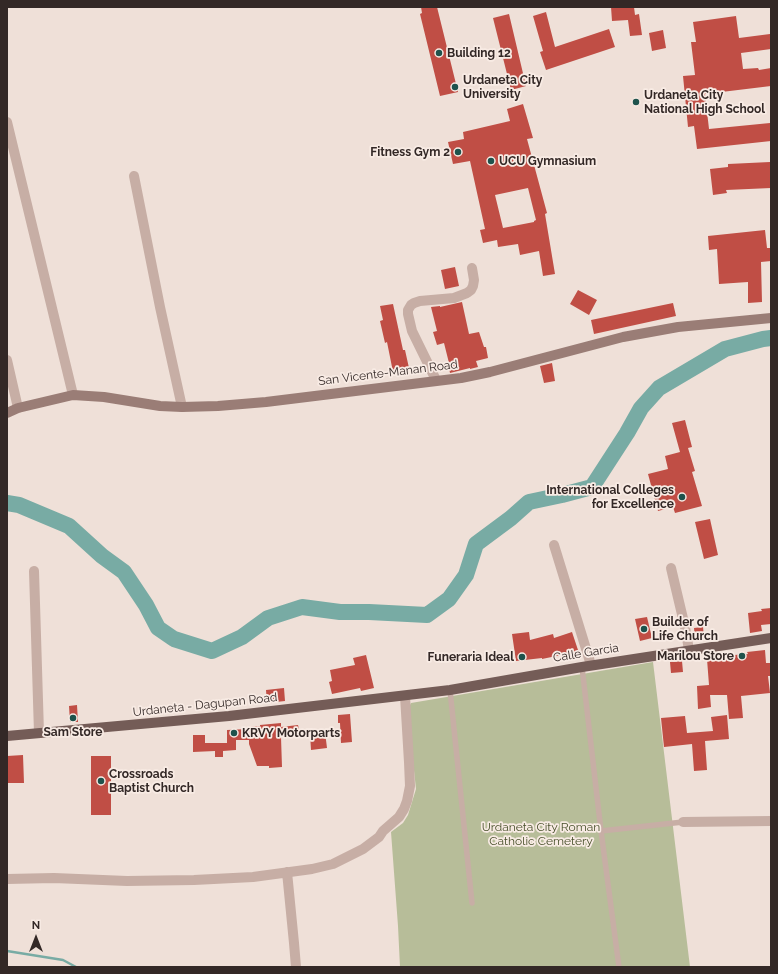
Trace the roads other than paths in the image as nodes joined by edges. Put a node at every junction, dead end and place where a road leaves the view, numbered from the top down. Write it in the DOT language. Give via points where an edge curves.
graph roads {
  1 [pos="7,122"];
  2 [pos="11,157"];
  3 [pos="134,176"];
  4 [pos="472,268"];
  5 [pos="771,318"];
  6 [pos="7,360"];
  7 [pos="436,380"];
  8 [pos="73,395"];
  9 [pos="182,407"];
  10 [pos="18,408"];
  11 [pos="7,413"];
  12 [pos="554,545"];
  13 [pos="672,568"];
  14 [pos="34,571"];
  15 [pos="771,638"];
  16 [pos="689,650"];
  17 [pos="586,666"];
  18 [pos="450,690"];
  19 [pos="404,696"];
  20 [pos="39,733"];
  21 [pos="7,736"];
  22 [pos="771,821"];
  23 [pos="683,822"];
  24 [pos="601,831"];
  25 [pos="287,872"];
  26 [pos="7,879"];
  27 [pos="472,904"];
  28 [pos="296,967"];
  29 [pos="619,967"];
  1 -- 2 [label="street"];
  2 -- 8 [label="street"];
  3 -- 9 [label="street"];
  4 -- 7 [label="street" via="474,280 468,293 454,298 420,301 411,305 408,310 412,331"];
  5 -- 7 [label="street, San Vicente-Manan Road" via="678,327 624,337 490,372"];
  6 -- 10 [label="street"];
  7 -- 9 [label="street, San Vicente-Manan Road" via="266,402"];
  8 -- 9 [label="street, San Vicente-Manan Road"];
  8 -- 10 [label="street, San Vicente-Manan Road"];
  10 -- 11 [label="street, San Vicente-Manan Road"];
  12 -- 17 [label="street"];
  13 -- 16 [label="street"];
  14 -- 20 [label="street"];
  15 -- 16 [label="main road, Calle Garcia"];
  16 -- 17 [label="main road, Calle Garcia"];
  17 -- 18 [label="main road, Calle Garcia"];
  17 -- 24 [label="lane"];
  18 -- 19 [label="main road, Calle Garcia"];
  18 -- 27 [label="lane"];
  19 -- 20 [label="main road, Urdaneta - Dagupan Road" via="228,716"];
  19 -- 25 [label="street" via="410,786 407,801 399,817 379,837 346,858 312,869"];
  20 -- 21 [label="main road, Urdaneta - Dagupan Road"];
  22 -- 23 [label="street"];
  23 -- 24 [label="lane"];
  24 -- 29 [label="lane"];
  25 -- 26 [label="street" via="253,877 187,880"];
  25 -- 28 [label="street"];
}
